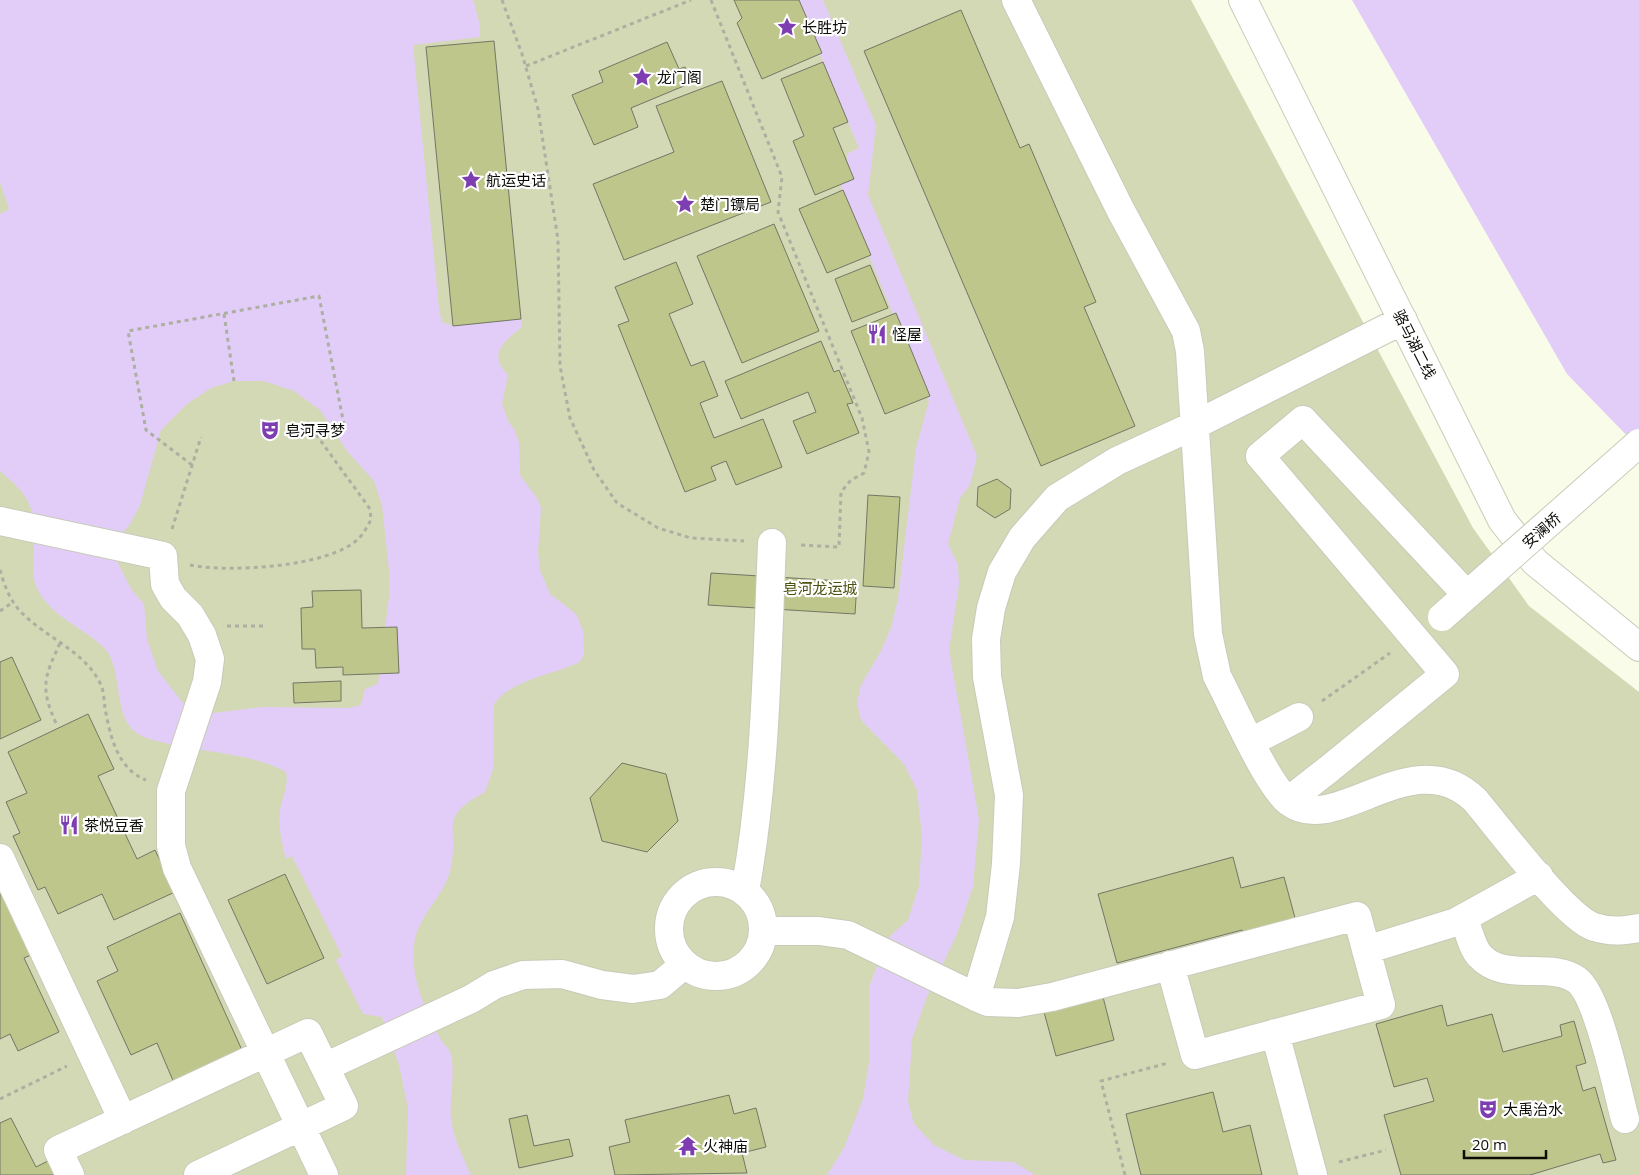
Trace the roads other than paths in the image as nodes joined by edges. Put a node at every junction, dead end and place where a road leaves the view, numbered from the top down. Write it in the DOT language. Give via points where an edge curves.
graph roads {
  1 [pos="1016,0"];
  2 [pos="1243,0"];
  3 [pos="1403,320"];
  4 [pos="1195,425"];
  5 [pos="1639,443"];
  6 [pos="0,521"];
  7 [pos="772,543"];
  8 [pos="1466,596"];
  9 [pos="1442,617"];
  10 [pos="1639,647"];
  11 [pos="1299,717"];
  12 [pos="1251,742"];
  13 [pos="1288,801"];
  14 [pos="0,858"];
  15 [pos="1540,876"];
  16 [pos="745,891"];
  17 [pos="1464,918"];
  18 [pos="1639,928"];
  19 [pos="764,932"];
  20 [pos="1366,950"];
  21 [pos="685,964"];
  22 [pos="1170,966"];
  23 [pos="976,997"];
  24 [pos="1275,1034"];
  25 [pos="266,1052"];
  26 [pos="325,1066"];
  27 [pos="1625,1119"];
  28 [pos="122,1120"];
  29 [pos="301,1126"];
  30 [pos="70,1175"];
  31 [pos="198,1175"];
  32 [pos="324,1175"];
  33 [pos="1313,1175"];
  1 -- 4 [label="street" via="1121,211 1186,332"];
  2 -- 3 [label="street, 骆马湖二线"];
  3 -- 4 [label="street"];
  3 -- 10 [label="street, 骆马湖二线" via="1502,520 1535,562"];
  4 -- 12 [label="street" via="1212,660"];
  4 -- 23 [label="street" via="1117,461 1057,498 1022,538 1002,572 990,608 987,677 1009,795 1006,864 1000,917"];
  5 -- 8 [label="street, 安澜桥, bridge"];
  6 -- 25 [label="street" via="163,556 165,584 194,621 210,659 207,682 173,782 171,846 177,868"];
  7 -- 16 [label="street" via="765,718 756,830"];
  8 -- 9 [label="street, 安澜桥, bridge"];
  8 -- 13 [label="street, bridge" via="1303,420 1260,456 1445,674"];
  11 -- 12 [label="street"];
  12 -- 13 [label="street" via="1269,776"];
  13 -- 15 [label="street" via="1301,808 1316,809 1337,806 1401,782 1428,779 1452,783 1475,800"];
  14 -- 28 [label="street"];
  15 -- 17 [label="street"];
  15 -- 18 [label="street" via="1554,894 1591,926 1615,932"];
  16 -- 19 [label="street" via="759,910"];
  16 -- 21 [label="street" via="715,882 699,885 675,906 670,921 670,937 675,952"];
  17 -- 20 [label="street"];
  17 -- 27 [label="street" via="1478,956 1492,965 1510,970 1560,974 1577,980 1585,989 1597,1015"];
  19 -- 21 [label="street" via="753,959 727,975 712,976"];
  19 -- 23 [label="street" via="848,934"];
  20 -- 22 [label="street" via="1357,916"];
  20 -- 24 [label="street" via="1381,1005"];
  21 -- 26 [label="street" via="660,985 633,990 562,974 523,975 494,985 471,999"];
  22 -- 23 [label="street" via="1018,1003 988,1002"];
  22 -- 24 [label="street" via="1195,1055"];
  24 -- 33 [label="street"];
  25 -- 26 [label="street" via="308,1032"];
  25 -- 28 [label="street"];
  25 -- 29 [label="street"];
  26 -- 29 [label="street" via="344,1106"];
  28 -- 30 [label="street" via="58,1150"];
  29 -- 31 [label="street"];
  29 -- 32 [label="street"];
}
